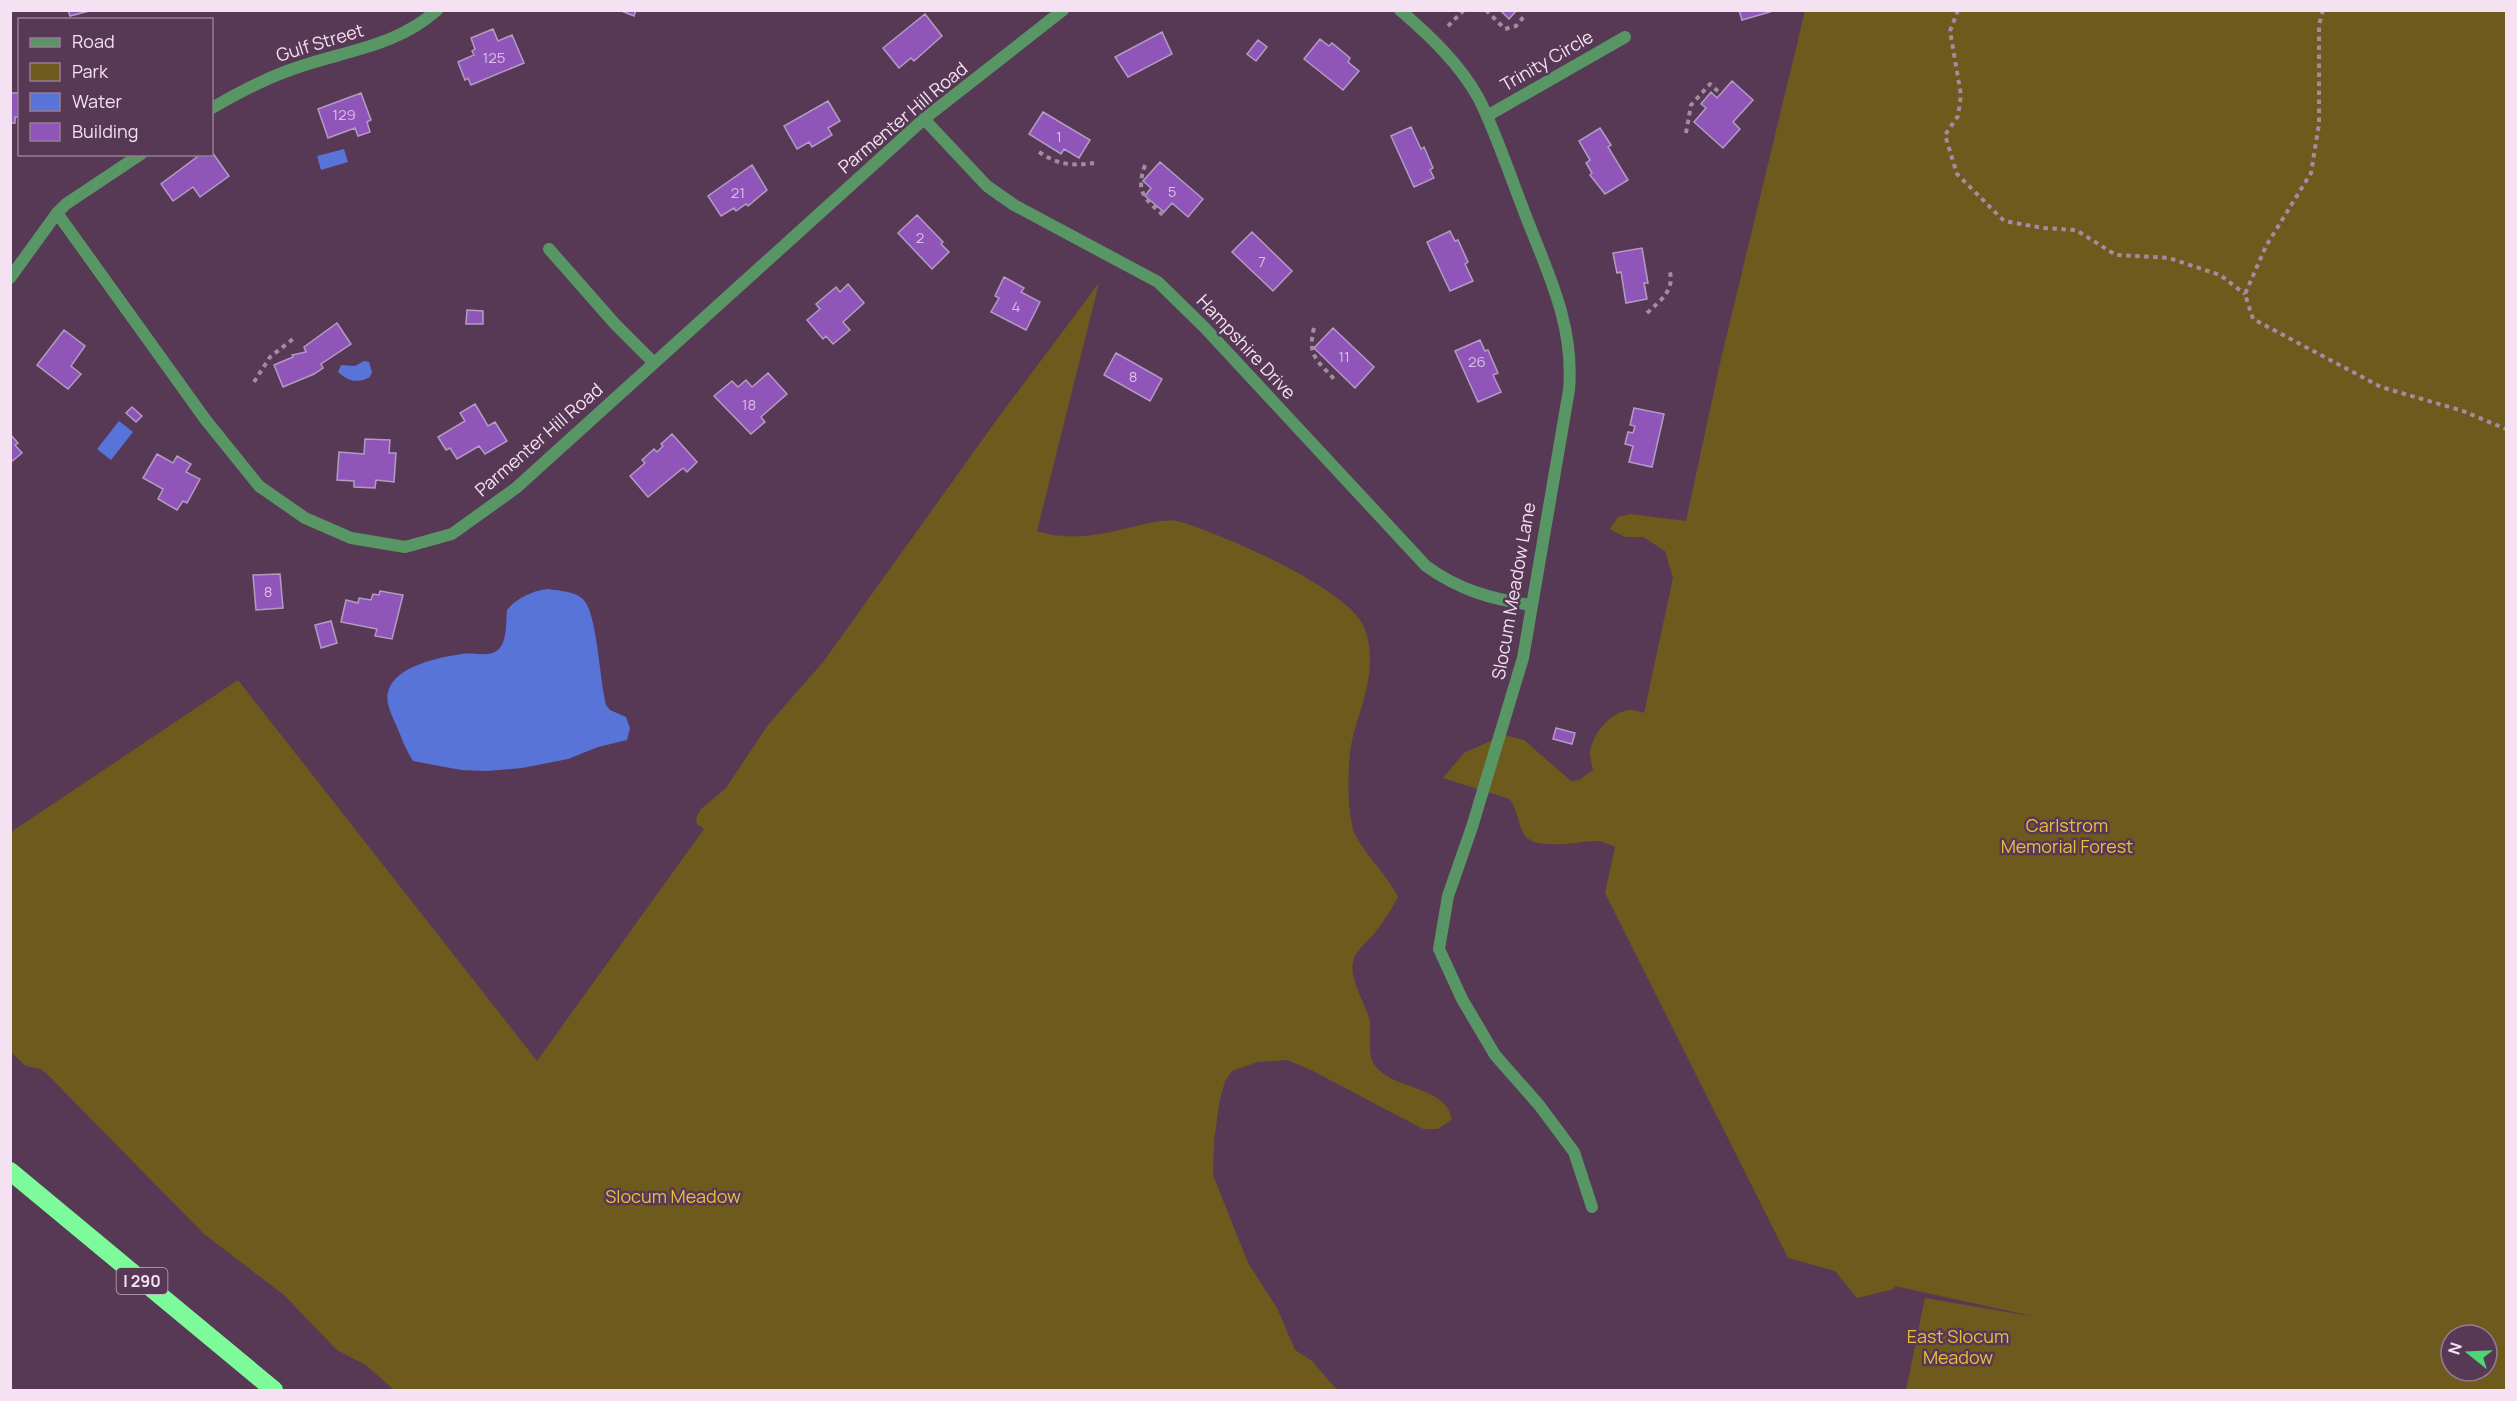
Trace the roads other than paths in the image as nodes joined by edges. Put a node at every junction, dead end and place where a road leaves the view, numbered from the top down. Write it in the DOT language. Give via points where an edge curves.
graph roads {
  1 [pos="437,10"];
  2 [pos="1063,10"];
  3 [pos="1400,10"];
  4 [pos="1625,38"];
  5 [pos="213,107"];
  6 [pos="1487,116"];
  7 [pos="924,119"];
  8 [pos="138,156"];
  9 [pos="57,213"];
  10 [pos="549,249"];
  11 [pos="10,278"];
  12 [pos="654,363"];
  13 [pos="1531,605"];
  14 [pos="10,1171"];
  15 [pos="1592,1207"];
  16 [pos="274,1390"];
  1 -- 5 [label="street, Gulf Street" via="420,25 391,40 288,70"];
  2 -- 7 [label="street, Parmenter Hill Road"];
  3 -- 6 [label="street, Slocum Meadow Lane" via="1445,51"];
  4 -- 6 [label="street, Trinity Circle"];
  6 -- 13 [label="street, Slocum Meadow Lane" via="1560,307 1569,342 1569,390"];
  7 -- 12 [label="street, Parmenter Hill Road"];
  7 -- 13 [label="street, Hampshire Drive" via="987,186 1014,205 1158,282 1426,566 1480,595"];
  8 -- 9 [label="street"];
  9 -- 11 [label="street"];
  9 -- 12 [label="street, Parmenter Hill Road" via="205,419 259,486 305,518 351,538 405,547 452,534 516,488"];
  10 -- 12 [label="street"];
  13 -- 15 [label="street, Slocum Meadow Lane" via="1515,688 1448,896 1439,950 1495,1055 1575,1152"];
  14 -- 16 [label="highway, I 290"];
}
